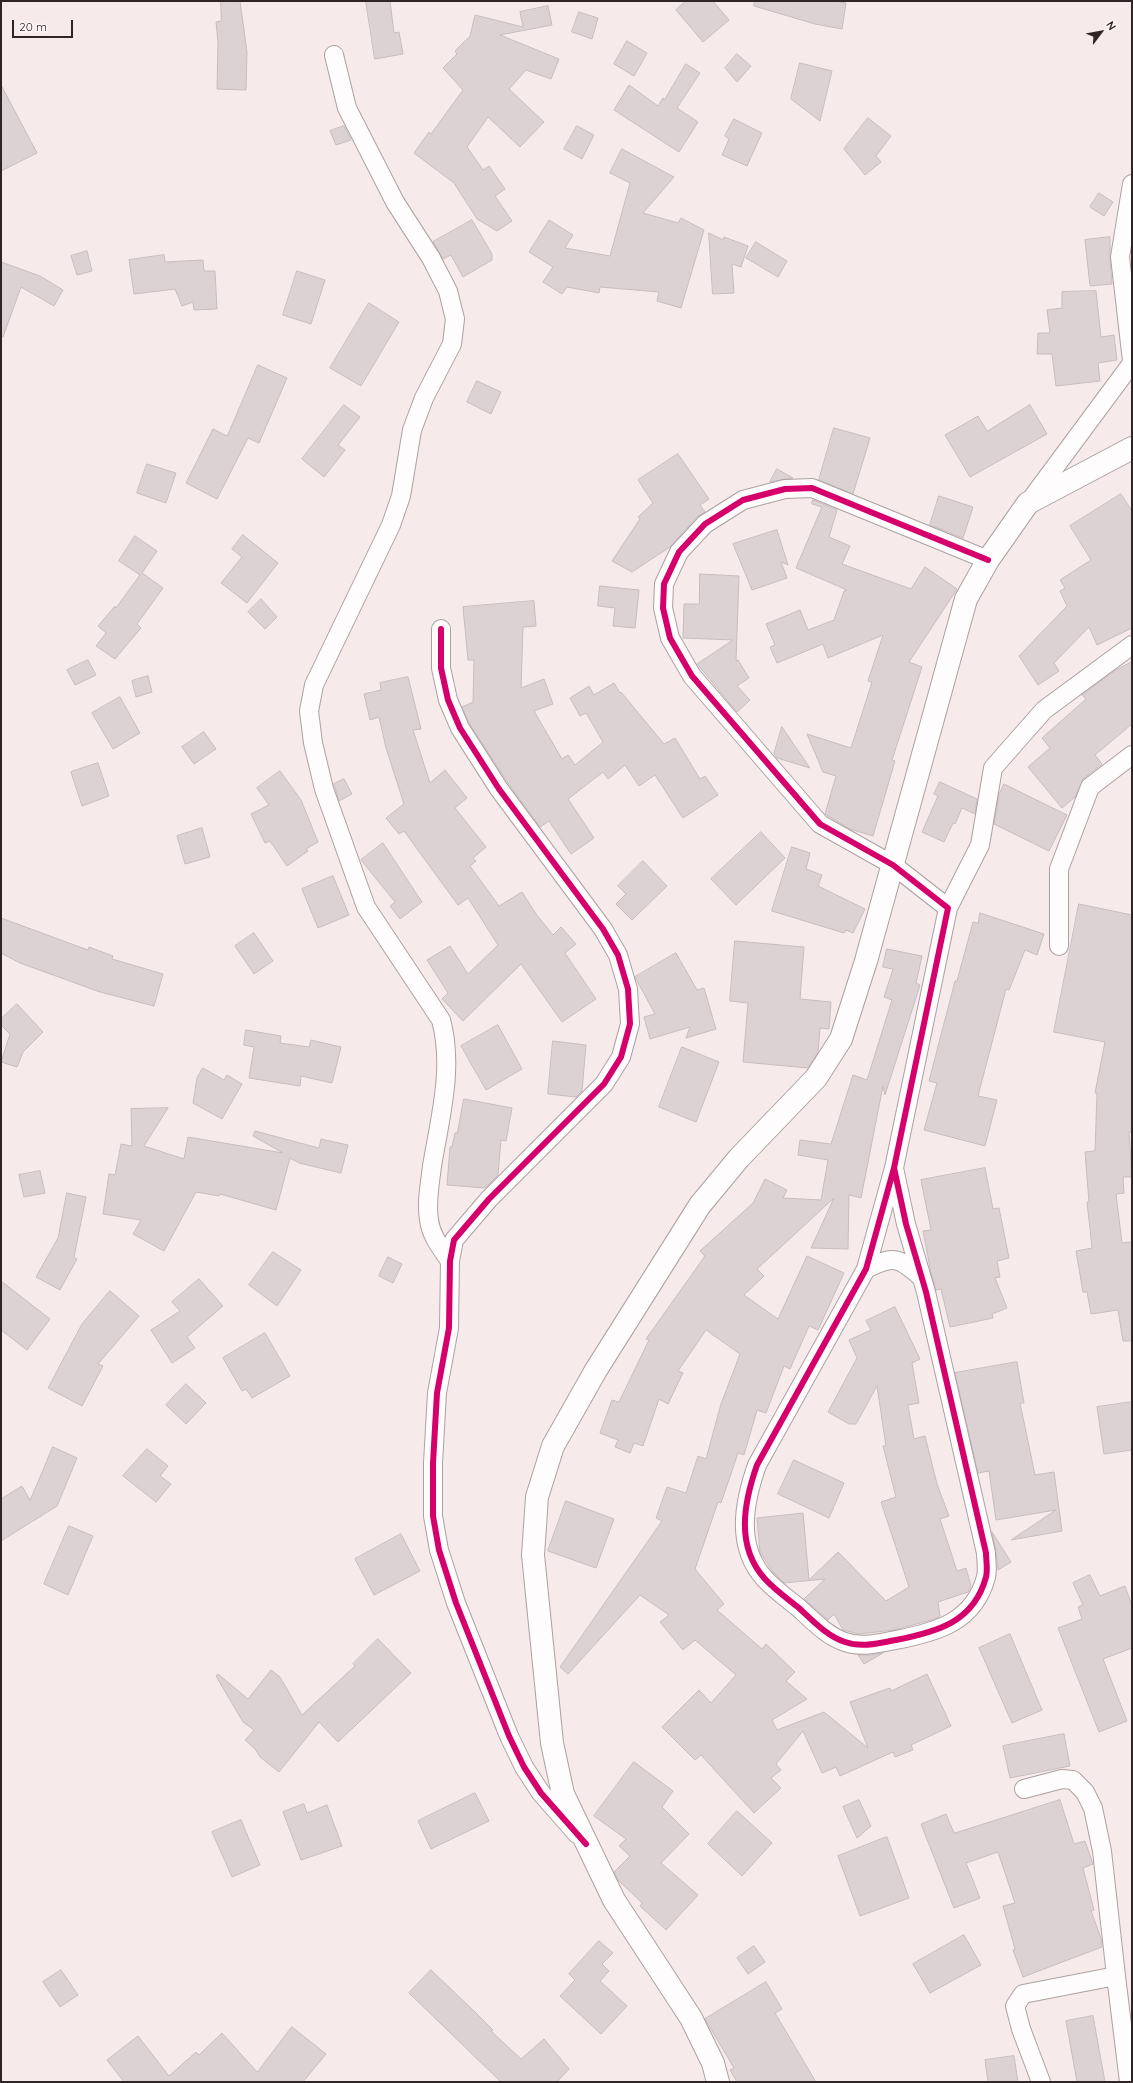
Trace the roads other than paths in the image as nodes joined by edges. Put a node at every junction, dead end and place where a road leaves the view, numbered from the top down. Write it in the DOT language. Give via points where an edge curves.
graph roads {
  1 [pos="334,55"];
  2 [pos="1132,184"];
  3 [pos="1132,362"];
  4 [pos="1132,448"];
  5 [pos="1028,503"];
  6 [pos="988,560"];
  7 [pos="441,629"];
  8 [pos="1132,645"];
  9 [pos="1132,755"];
  10 [pos="893,865"];
  11 [pos="948,908"];
  12 [pos="1059,946"];
  13 [pos="894,1168"];
  14 [pos="450,1261"];
  15 [pos="866,1269"];
  16 [pos="922,1278"];
  17 [pos="1024,1789"];
  18 [pos="586,1844"];
  19 [pos="1116,1976"];
  20 [pos="718,2082"];
  21 [pos="1041,2082"];
  22 [pos="1129,2082"];
  1 -- 14 [label="street" via="347,108 395,202 431,258 448,291 455,319 452,344 424,398 412,430 401,496 391,525 314,685 309,711 313,743 324,790 366,907 442,1020 447,1039 447,1068 428,1195 429,1221 436,1240"];
  2 -- 3 [label="street" via="1120,257"];
  3 -- 5 [label="street"];
  4 -- 5 [label="main road"];
  5 -- 6 [label="main road"];
  6 -- 10 [label="main road" via="966,599"];
  6 -- 10 [label="street" via="812,488 784,489 743,500 705,524 679,552 664,584 663,608 670,638 692,676 820,824"];
  7 -- 14 [label="street" via="441,668 448,700 460,728 499,789 607,935 618,955 628,989 630,1024 621,1057 604,1084 489,1199 454,1240"];
  8 -- 11 [label="street" via="1044,710 993,768 980,845"];
  9 -- 12 [label="street" via="1090,787 1060,869"];
  10 -- 11 [label="street"];
  10 -- 18 [label="main road" via="841,1039 816,1078 739,1158 700,1205 596,1370 553,1446 537,1497 533,1555 552,1743 563,1794"];
  11 -- 13 [label="street"];
  13 -- 15 [label="street"];
  13 -- 16 [label="street" via="906,1224"];
  14 -- 18 [label="street" via="449,1328 437,1393 433,1462 433,1516 439,1550 459,1610 509,1736 541,1793"];
  15 -- 16 [label="street" via="883,1260 892,1259 905,1262"];
  15 -- 16 [label="street" via="758,1465 748,1492 744,1517 748,1548 752,1560 764,1578 830,1635 846,1643 866,1645 927,1634 949,1625 966,1613 980,1594 986,1575 986,1552"];
  17 -- 19 [label="street" via="1062,1779 1073,1780 1085,1792 1093,1808 1102,1851"];
  18 -- 20 [label="main road" via="614,1900 691,2018 713,2063"];
  19 -- 21 [label="street" via="1023,1994 1015,2006"];
  19 -- 22 [label="street"];
}
